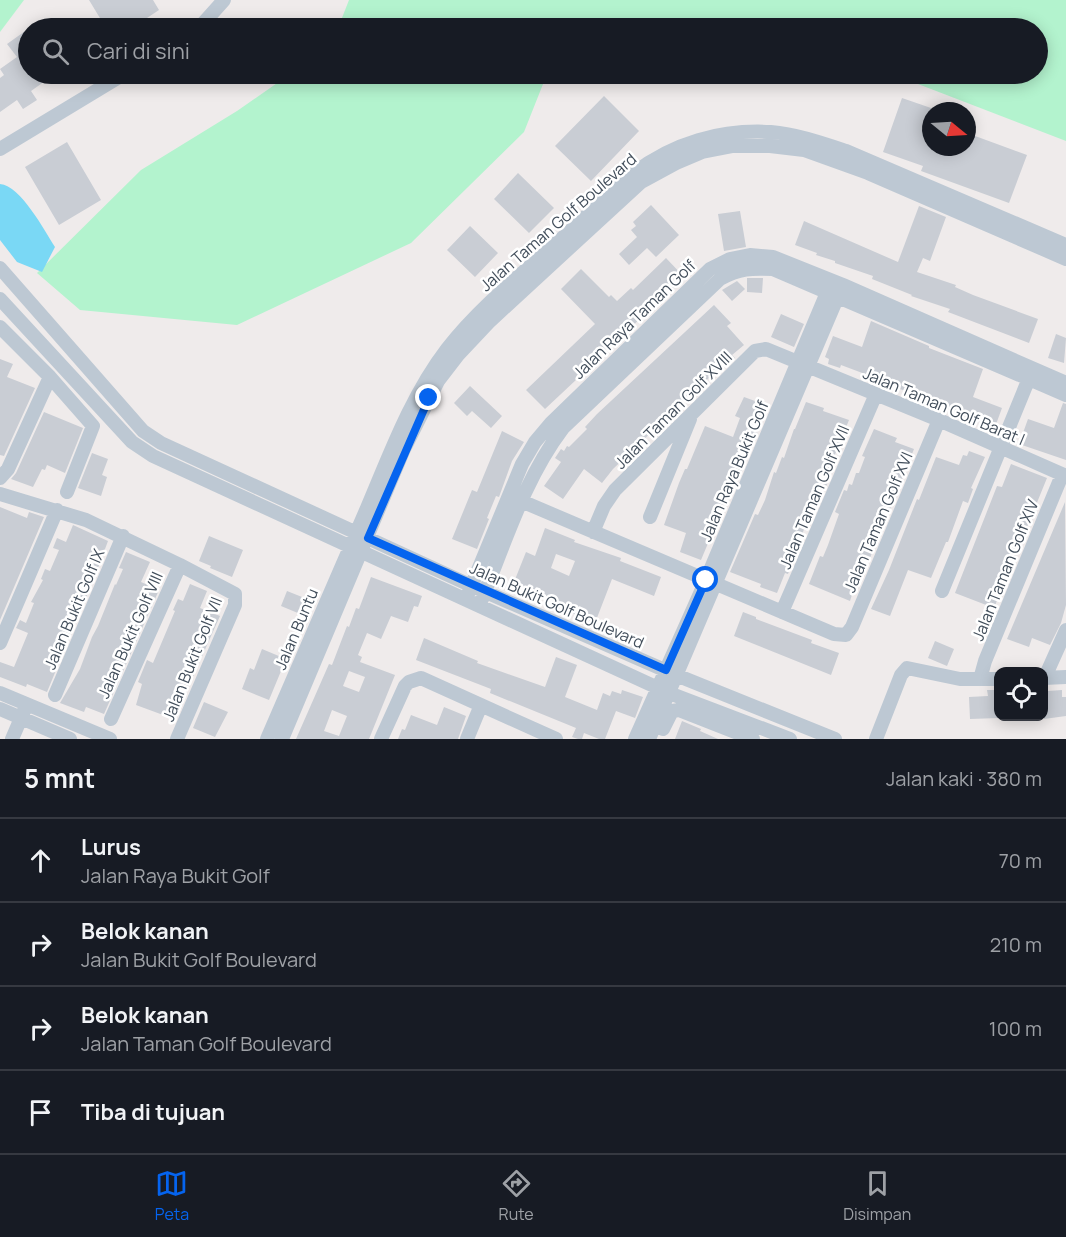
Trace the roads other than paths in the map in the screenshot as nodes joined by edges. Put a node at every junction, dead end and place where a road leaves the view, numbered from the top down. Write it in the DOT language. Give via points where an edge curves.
graph roads {
  1 [pos="224,0"];
  2 [pos="208,18"];
  3 [pos="107,84"];
  4 [pos="0,149"];
  5 [pos="870,168"];
  6 [pos="1066,245"];
  7 [pos="1066,259"];
  8 [pos="0,268"];
  9 [pos="835,288"];
  10 [pos="0,299"];
  11 [pos="0,327"];
  12 [pos="69,347"];
  13 [pos="56,358"];
  14 [pos="803,364"];
  15 [pos="1031,374"];
  16 [pos="50,376"];
  17 [pos="1066,383"];
  18 [pos="876,394"];
  19 [pos="1066,395"];
  20 [pos="692,414"];
  21 [pos="939,420"];
  22 [pos="1002,448"];
  23 [pos="1064,476"];
  24 [pos="0,478"];
  25 [pos="67,492"];
  26 [pos="0,494"];
  27 [pos="516,503"];
  28 [pos="57,510"];
  29 [pos="650,517"];
  30 [pos="503,529"];
  31 [pos="593,532"];
  32 [pos="362,535"];
  33 [pos="123,536"];
  34 [pos="356,550"];
  35 [pos="180,565"];
  36 [pos="473,582"];
  37 [pos="711,582"];
  38 [pos="485,591"];
  39 [pos="942,591"];
  40 [pos="473,603"];
  41 [pos="782,612"];
  42 [pos="1066,630"];
  43 [pos="0,643"];
  44 [pos="1048,669"];
  45 [pos="671,673"];
  46 [pos="1066,677"];
  47 [pos="1048,678"];
  48 [pos="980,679"];
  49 [pos="994,679"];
  50 [pos="664,690"];
  51 [pos="0,693"];
  52 [pos="55,695"];
  53 [pos="27,704"];
  54 [pos="481,705"];
  55 [pos="0,709"];
  56 [pos="21,718"];
  57 [pos="111,719"];
  58 [pos="725,734"];
  59 [pos="12,739"];
  60 [pos="70,739"];
  61 [pos="110,739"];
  62 [pos="177,739"];
  63 [pos="267,739"];
  64 [pos="282,739"];
  65 [pos="381,739"];
  66 [pos="467,739"];
  67 [pos="554,739"];
  68 [pos="635,739"];
  69 [pos="649,739"];
  70 [pos="659,739"];
  71 [pos="753,739"];
  72 [pos="790,739"];
  73 [pos="835,739"];
  74 [pos="876,739"];
  1 -- 2 [label="street"];
  3 -- 4 [label="street"];
  5 -- 6 [label="street, Jalan Taman Golf Boulevard"];
  5 -- 7 [label="street, Jalan Taman Golf Boulevard"];
  5 -- 32 [label="street, Jalan Taman Golf Boulevard" via="804,150 733,147 702,152 641,183 458,355 429,398"];
  8 -- 12 [label="street, Jalan Bukit Golf Boulevard"];
  9 -- 14 [label="street, Jalan Raya Bukit Golf"];
  9 -- 15 [label="street, Jalan Raya Taman Golf"];
  9 -- 27 [label="street, Jalan Raya Taman Golf" via="773,269 734,271 720,279 563,428"];
  10 -- 13 [label="street, Jalan Bukit Golf Boulevard"];
  11 -- 16 [label="street"];
  12 -- 13 [label="street"];
  12 -- 32 [label="street, Jalan Bukit Golf Boulevard" via="151,437"];
  13 -- 34 [label="street, Jalan Bukit Golf Boulevard" via="142,450"];
  14 -- 18 [label="street, Jalan Taman Golf Barat I"];
  14 -- 20 [label="street, Jalan Taman Golf XVIII" via="766,349 755,351"];
  14 -- 37 [label="street, Jalan Raya Bukit Golf"];
  15 -- 17 [label="street, Jalan Raya Taman Golf"];
  15 -- 19 [label="street, Jalan Raya Taman Golf"];
  15 -- 22 [label="street"];
  16 -- 24 [label="street" via="8,469"];
  16 -- 25 [label="street" via="93,426"];
  18 -- 21 [label="street, Jalan Taman Golf Barat I"];
  18 -- 41 [label="street, Jalan Taman Golf XVII"];
  20 -- 29 [label="street"];
  20 -- 31 [label="street, Jalan Taman Golf XVIII" via="612,494"];
  21 -- 22 [label="street, Jalan Taman Golf Barat I"];
  21 -- 41 [label="street, Jalan Taman Golf XVI" via="846,635 834,634"];
  22 -- 23 [label="street, Jalan Taman Golf Barat I"];
  22 -- 39 [label="street"];
  23 -- 48 [label="street, Jalan Taman Golf XIV"];
  26 -- 28 [label="street"];
  27 -- 30 [label="street, Jalan Raya Taman Golf"];
  27 -- 31 [label="street"];
  28 -- 33 [label="street"];
  28 -- 43 [label="street"];
  30 -- 36 [label="street, Jalan Raya Taman Golf"];
  30 -- 38 [label="street, Jalan Raya Taman Golf"];
  31 -- 37 [label="street"];
  32 -- 34 [label="street, Jalan Buntu"];
  32 -- 36 [label="street, Jalan Bukit Golf Boulevard"];
  33 -- 35 [label="street"];
  33 -- 52 [label="street, Jalan Bukit Golf IX"];
  34 -- 40 [label="street, Jalan Bukit Golf Boulevard"];
  34 -- 63 [label="street, Jalan Buntu"];
  34 -- 64 [label="street, Jalan Buntu"];
  35 -- 57 [label="street, Jalan Bukit Golf VIII"];
  35 -- 62 [label="street, Jalan Bukit Golf VII" via="233,592 236,599"];
  36 -- 38 [label="street, Jalan Bukit Golf Boulevard"];
  36 -- 40 [label="street, Jalan Raya Taman Golf"];
  37 -- 41 [label="street"];
  37 -- 45 [label="street, Jalan Raya Bukit Golf"];
  38 -- 40 [label="street, Jalan Raya Taman Golf"];
  38 -- 45 [label="street, Jalan Bukit Golf Boulevard"];
  40 -- 50 [label="street, Jalan Bukit Golf Boulevard"];
  42 -- 44 [label="street"];
  45 -- 50 [label="street, Jalan Raya Bukit Golf"];
  45 -- 73 [label="street, Jalan Bukit Golf Boulevard"];
  46 -- 47 [label="street"];
  48 -- 49 [label="street"];
  48 -- 74 [label="street" via="954,679 905,670"];
  50 -- 68 [label="street, Jalan Raya Bukit Golf"];
  50 -- 69 [label="street, Jalan Raya Bukit Golf"];
  50 -- 72 [label="street, Jalan Bukit Golf Boulevard"];
  51 -- 53 [label="street"];
  53 -- 56 [label="street"];
  53 -- 61 [label="street"];
  54 -- 65 [label="street" via="427,680 414,680 405,686"];
  54 -- 66 [label="street"];
  54 -- 67 [label="street"];
  55 -- 56 [label="street"];
  56 -- 59 [label="street"];
  56 -- 60 [label="street"];
  58 -- 70 [label="street" via="675,710"];
  58 -- 71 [label="street"];
}
